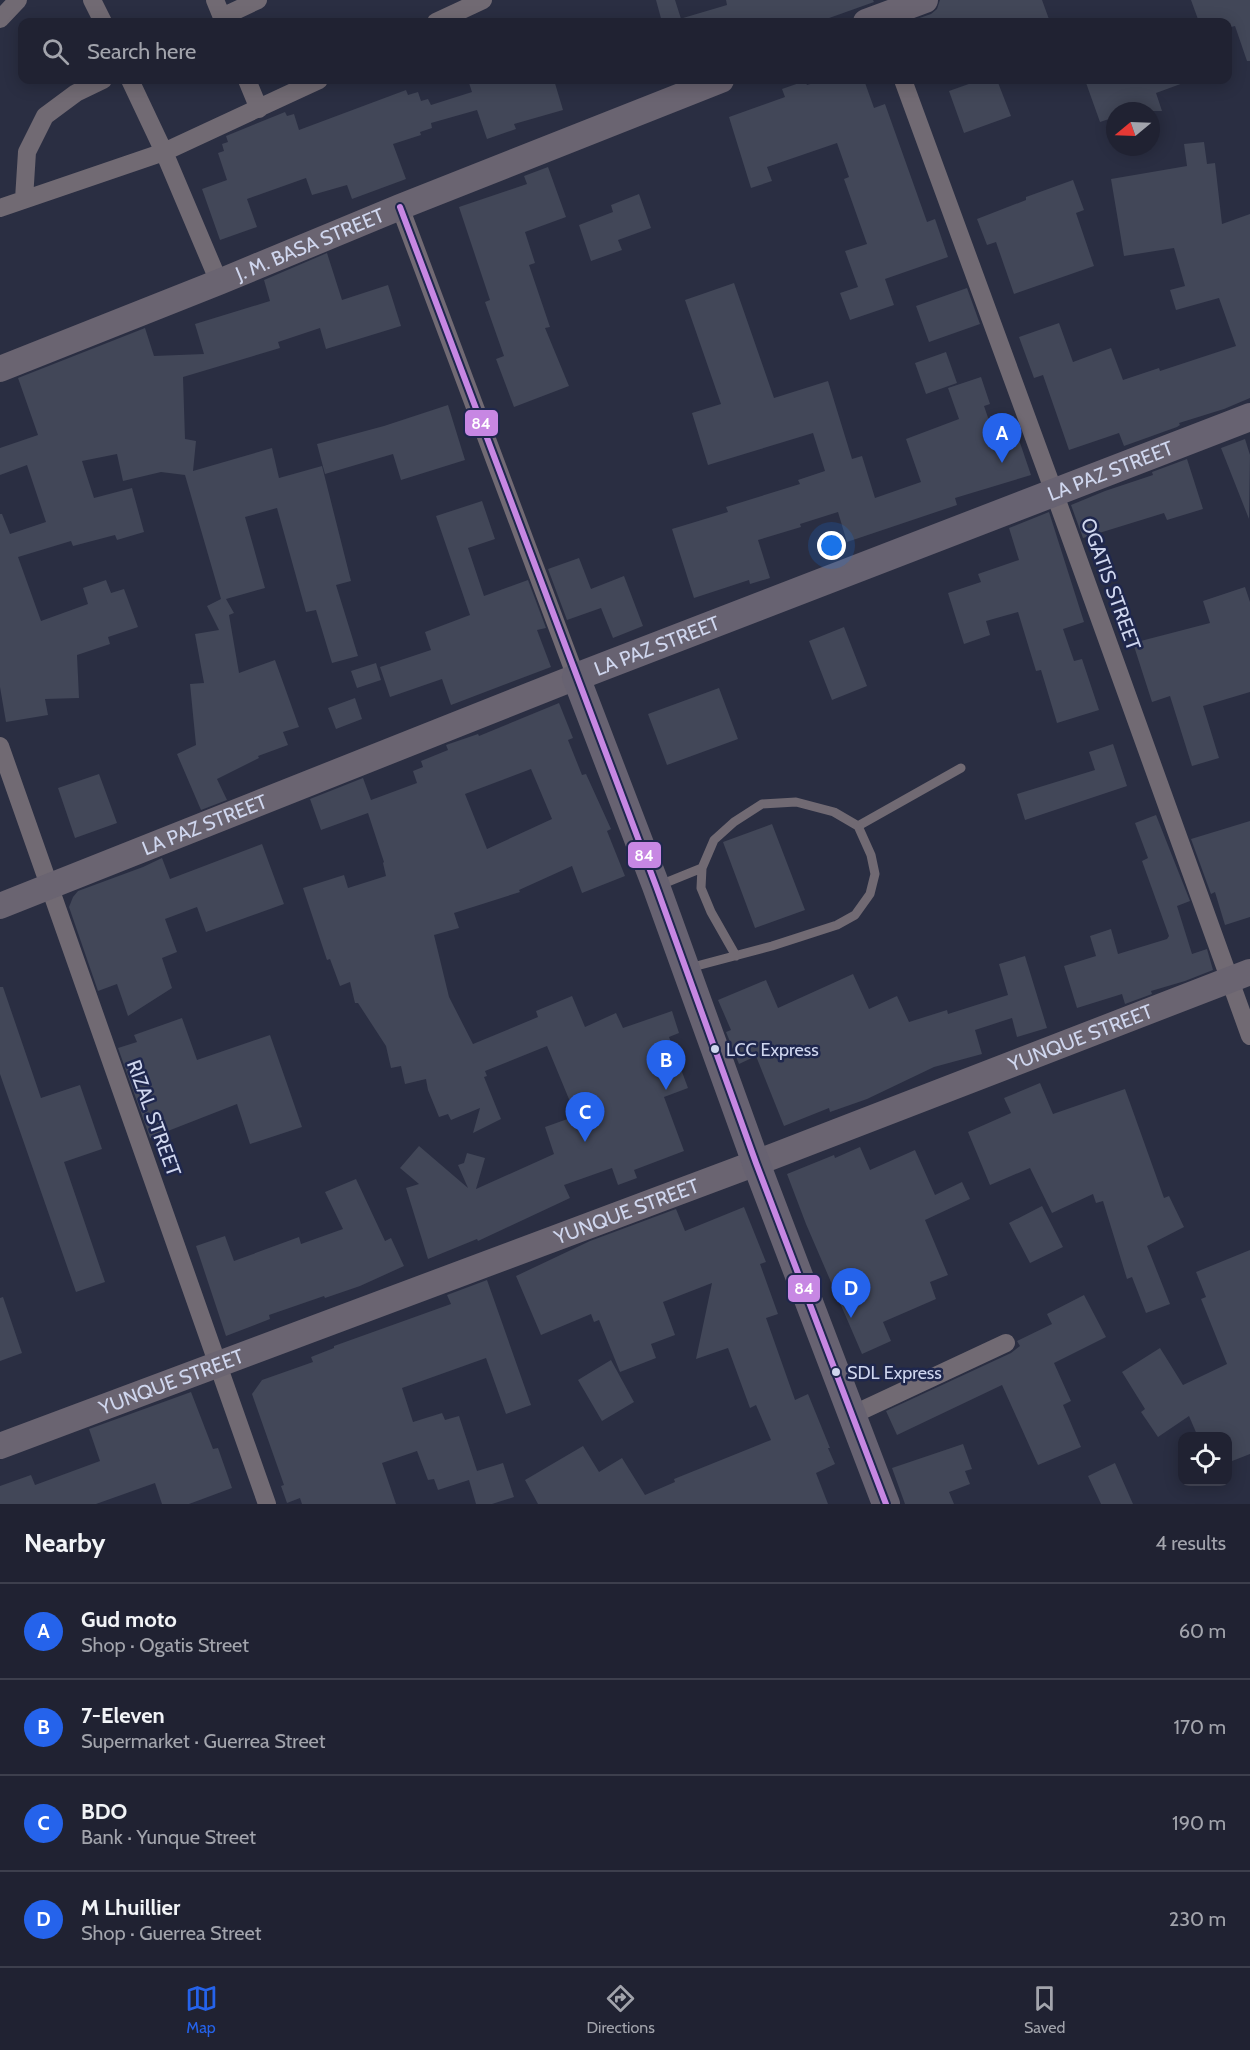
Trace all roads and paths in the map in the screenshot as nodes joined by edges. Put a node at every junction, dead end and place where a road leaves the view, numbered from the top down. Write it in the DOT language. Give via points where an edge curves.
graph roads {
  1 [pos="18,0"];
  2 [pos="92,0"];
  3 [pos="258,0"];
  4 [pos="483,0"];
  5 [pos="925,0"];
  6 [pos="220,13"];
  7 [pos="101,18"];
  8 [pos="445,18"];
  9 [pos="883,18"];
  10 [pos="0,19"];
  11 [pos="95,84"];
  12 [pos="132,84"];
  13 [pos="249,84"];
  14 [pos="311,84"];
  15 [pos="712,84"];
  16 [pos="904,84"];
  17 [pos="259,109"];
  18 [pos="164,152"];
  19 [pos="24,200"];
  20 [pos="400,207"];
  21 [pos="0,208"];
  22 [pos="219,282"];
  23 [pos="0,369"];
  24 [pos="1250,417"];
  25 [pos="1054,492"];
  26 [pos="576,676"];
  27 [pos="0,746"];
  28 [pos="961,768"];
  29 [pos="858,826"];
  30 [pos="702,868"];
  31 [pos="656,886"];
  32 [pos="49,888"];
  33 [pos="0,906"];
  34 [pos="736,956"];
  35 [pos="686,969"];
  36 [pos="1240,976"];
  37 [pos="1250,1036"];
  38 [pos="756,1163"];
  39 [pos="1006,1343"];
  40 [pos="218,1365"];
  41 [pos="852,1415"];
  42 [pos="0,1446"];
  43 [pos="267,1504"];
  44 [pos="886,1504"];
  1 -- 10 [label="street"];
  2 -- 7 [label="street"];
  3 -- 6 [label="street"];
  4 -- 8 [label="street"];
  5 -- 9 [label="street"];
  11 -- 19 [label="street" via="45,116 27,152"];
  12 -- 18 [label="street"];
  13 -- 17 [label="street"];
  14 -- 17 [label="street"];
  15 -- 20 [label="street, J. M. BASA STREET"];
  16 -- 25 [label="street, OGATIS STREET"];
  17 -- 18 [label="street"];
  18 -- 19 [label="street"];
  18 -- 22 [label="street"];
  19 -- 21 [label="street"];
  20 -- 22 [label="street, J. M. BASA STREET"];
  20 -- 26 [label="street"];
  22 -- 23 [label="street, J. M. BASA STREET"];
  24 -- 25 [label="main road, LA PAZ STREET"];
  25 -- 26 [label="main road, LA PAZ STREET"];
  25 -- 36 [label="street, OGATIS STREET"];
  26 -- 31 [label="main road"];
  26 -- 32 [label="street, LA PAZ STREET"];
  27 -- 32 [label="street, RIZAL STREET"];
  28 -- 29 [label="lane"];
  29 -- 30 [label="lane" via="834,812 796,802 762,804 714,840"];
  29 -- 34 [label="lane" via="875,874 870,894 855,915 837,925"];
  30 -- 31 [label="lane"];
  30 -- 34 [label="lane" via="701,888"];
  31 -- 35 [label="main road"];
  32 -- 33 [label="street, LA PAZ STREET"];
  32 -- 40 [label="street, RIZAL STREET"];
  34 -- 35 [label="lane"];
  35 -- 38 [label="main road"];
  36 -- 37 [label="street, OGATIS STREET"];
  36 -- 38 [label="street, YUNQUE STREET"];
  38 -- 40 [label="street, YUNQUE STREET"];
  38 -- 41 [label="main road"];
  39 -- 41 [label="street"];
  40 -- 42 [label="street, YUNQUE STREET"];
  40 -- 43 [label="street, RIZAL STREET"];
  41 -- 44 [label="main road"];
}
